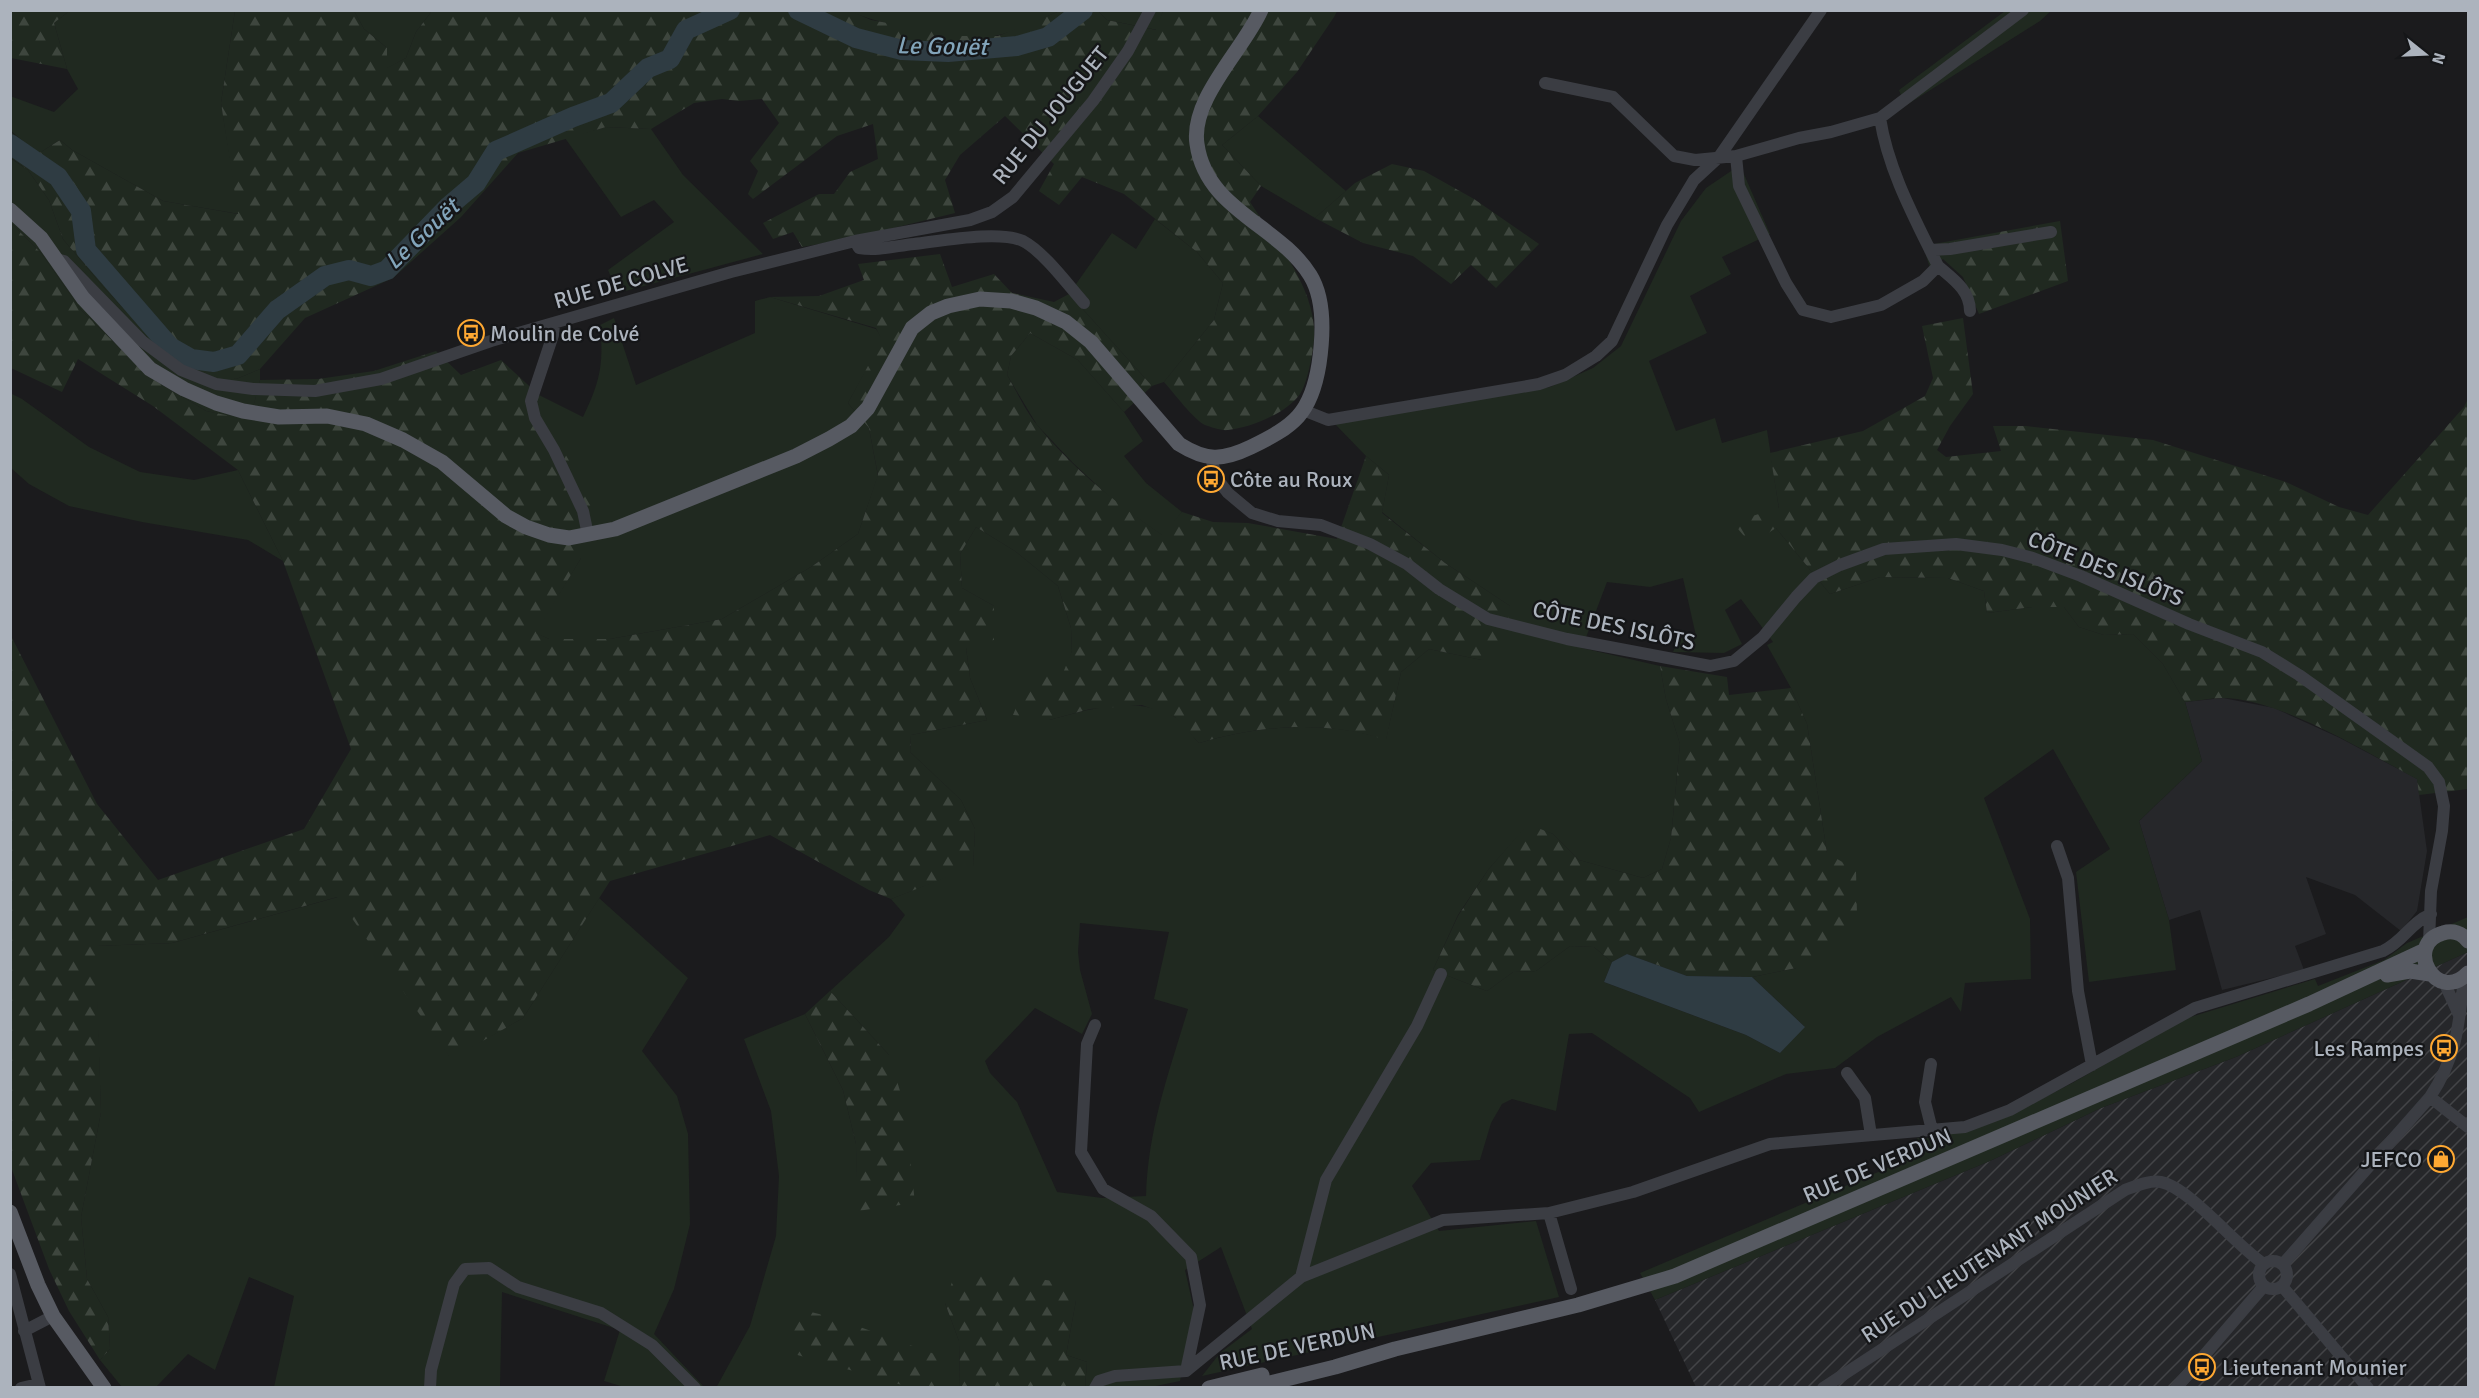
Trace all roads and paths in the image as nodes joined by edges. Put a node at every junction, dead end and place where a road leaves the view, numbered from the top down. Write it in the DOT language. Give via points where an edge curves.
graph roads {
  1 [pos="1150,10"];
  2 [pos="1261,10"];
  3 [pos="1821,10"];
  4 [pos="2023,10"];
  5 [pos="1545,83"];
  6 [pos="1880,118"];
  7 [pos="1736,156"];
  8 [pos="1719,157"];
  9 [pos="10,210"];
  10 [pos="2051,232"];
  11 [pos="855,241"];
  12 [pos="1930,250"];
  13 [pos="53,258"];
  14 [pos="1938,266"];
  15 [pos="1084,303"];
  16 [pos="1970,311"];
  17 [pos="554,324"];
  18 [pos="1303,410"];
  19 [pos="1211,458"];
  20 [pos="588,536"];
  21 [pos="2057,846"];
  22 [pos="2431,914"];
  23 [pos="2461,934"];
  24 [pos="2427,946"];
  25 [pos="1442,974"];
  26 [pos="2466,975"];
  27 [pos="2437,978"];
  28 [pos="2364,980"];
  29 [pos="2460,1016"];
  30 [pos="1095,1025"];
  31 [pos="1930,1064"];
  32 [pos="2092,1065"];
  33 [pos="1847,1073"];
  34 [pos="2430,1097"];
  35 [pos="2469,1127"];
  36 [pos="1932,1130"];
  37 [pos="1871,1135"];
  38 [pos="10,1212"];
  39 [pos="1549,1213"];
  40 [pos="2264,1264"];
  41 [pos="2283,1264"];
  42 [pos="10,1274"];
  43 [pos="1302,1277"];
  44 [pos="2264,1286"];
  45 [pos="2282,1286"];
  46 [pos="1571,1289"];
  47 [pos="53,1316"];
  48 [pos="24,1331"];
  49 [pos="1395,1349"];
  50 [pos="1186,1371"];
  51 [pos="1113,1382"];
  52 [pos="39,1386"];
  53 [pos="21,1388"];
  54 [pos="104,1388"];
  55 [pos="430,1388"];
  56 [pos="695,1388"];
  57 [pos="1095,1388"];
  58 [pos="1209,1388"];
  59 [pos="1250,1388"];
  60 [pos="1823,1388"];
  61 [pos="2176,1388"];
  62 [pos="2368,1388"];
  1 -- 11 [label="street, RUE DU JOUGUET" via="1128,51 1093,101 1013,197 993,212 970,220"];
  2 -- 18 [label="main road" via="1209,95 1199,118 1196,140 1200,162 1212,183 1290,251 1310,276 1321,321 1320,355 1315,387"];
  3 -- 8 [label="street"];
  4 -- 6 [label="street"];
  5 -- 8 [label="street" via="1613,97 1674,156 1695,160"];
  6 -- 7 [label="street"];
  6 -- 12 [label="street" via="1895,172"];
  7 -- 8 [label="street"];
  7 -- 14 [label="street" via="1739,186 1803,310 1831,317 1881,304 1923,281"];
  8 -- 18 [label="street" via="1694,180 1666,225 1612,341 1565,375 1539,384 1328,420"];
  9 -- 13 [label="main road" via="41,238"];
  10 -- 12 [label="street"];
  11 -- 15 [label="street" via="859,248 875,250 1004,236 1036,250"];
  11 -- 17 [label="street, RUE DE COLVE" via="731,272"];
  12 -- 14 [label="street"];
  13 -- 17 [label="street, RUE DE COLVE" via="64,261 142,341 181,370 216,384 253,389 315,391 381,379"];
  13 -- 20 [label="main road" via="82,298 150,369 184,389 243,411 279,417 327,416 366,424 442,462 506,516 526,527 549,535"];
  14 -- 16 [label="street" via="1959,284 1970,300"];
  17 -- 20 [label="street" via="531,400 535,418 583,511"];
  18 -- 19 [label="main road" via="1283,431 1246,449"];
  19 -- 20 [label="main road" via="1196,455 1179,444 1091,342 1066,322 1011,301 980,299 948,306 912,328 868,408 851,426 796,456 615,529"];
  19 -- 22 [label="street, CÔTE DES ISLÔTS" via="1216,479 1252,513 1321,525 1370,544 1488,619 1578,642 1710,666 1734,661 1763,637 1814,578 1884,549 1956,544 2023,555 2071,572 2262,652 2428,767 2439,783 2444,806"];
  21 -- 32 [label="street" via="2068,878 2079,991"];
  22 -- 23 [label="street"];
  22 -- 24 [label="street, CÔTE DES ISLÔTS"];
  22 -- 32 [label="street" via="2419,919 2397,945 2384,951 2195,1008"];
  23 -- 24 [label="main road, RUE DE VERDUN" via="2440,933"];
  24 -- 27 [label="main road" via="2426,967"];
  24 -- 28 [label="main road, RUE DE VERDUN"];
  25 -- 43 [label="street" via="1326,1180"];
  26 -- 27 [label="main road, RUE DE VERDUN" via="2458,981"];
  26 -- 29 [label="street"];
  27 -- 28 [label="main road, RUE DE VERDUN" via="2410,971"];
  27 -- 29 [label="street"];
  28 -- 49 [label="main road, RUE DE VERDUN" via="1675,1276 1588,1303"];
  29 -- 34 [label="street" via="2451,1059"];
  30 -- 50 [label="street" via="1087,1044 1081,1152 1103,1189 1151,1216 1191,1257 1200,1305"];
  31 -- 36 [label="street" via="1925,1102"];
  32 -- 36 [label="street" via="2010,1110 1965,1127"];
  33 -- 37 [label="street" via="1865,1098"];
  34 -- 35 [label="street"];
  34 -- 41 [label="street"];
  36 -- 37 [label="street"];
  37 -- 39 [label="street" via="1770,1144 1633,1192"];
  38 -- 47 [label="main road"];
  39 -- 43 [label="street" via="1443,1220"];
  39 -- 46 [label="street"];
  40 -- 41 [label="street" via="2271,1260"];
  40 -- 44 [label="street" via="2259,1277"];
  40 -- 60 [label="street, RUE DU LIEUTENANT MOUNIER" via="2178,1189 2160,1182 2141,1184"];
  41 -- 45 [label="street" via="2288,1275"];
  42 -- 48 [label="street"];
  43 -- 50 [label="street"];
  44 -- 45 [label="street"];
  44 -- 61 [label="street"];
  45 -- 62 [label="street"];
  47 -- 48 [label="street"];
  47 -- 54 [label="main road"];
  48 -- 52 [label="street"];
  49 -- 58 [label="main road, RUE DE VERDUN" via="1330,1359"];
  49 -- 59 [label="main road, RUE DE VERDUN"];
  50 -- 51 [label="street"];
  51 -- 57 [label="street" via="1099,1381"];
  52 -- 53 [label="street"];
  55 -- 56 [label="street" via="431,1370 454,1284 465,1269 489,1268 518,1287 601,1312 652,1345"];
}
